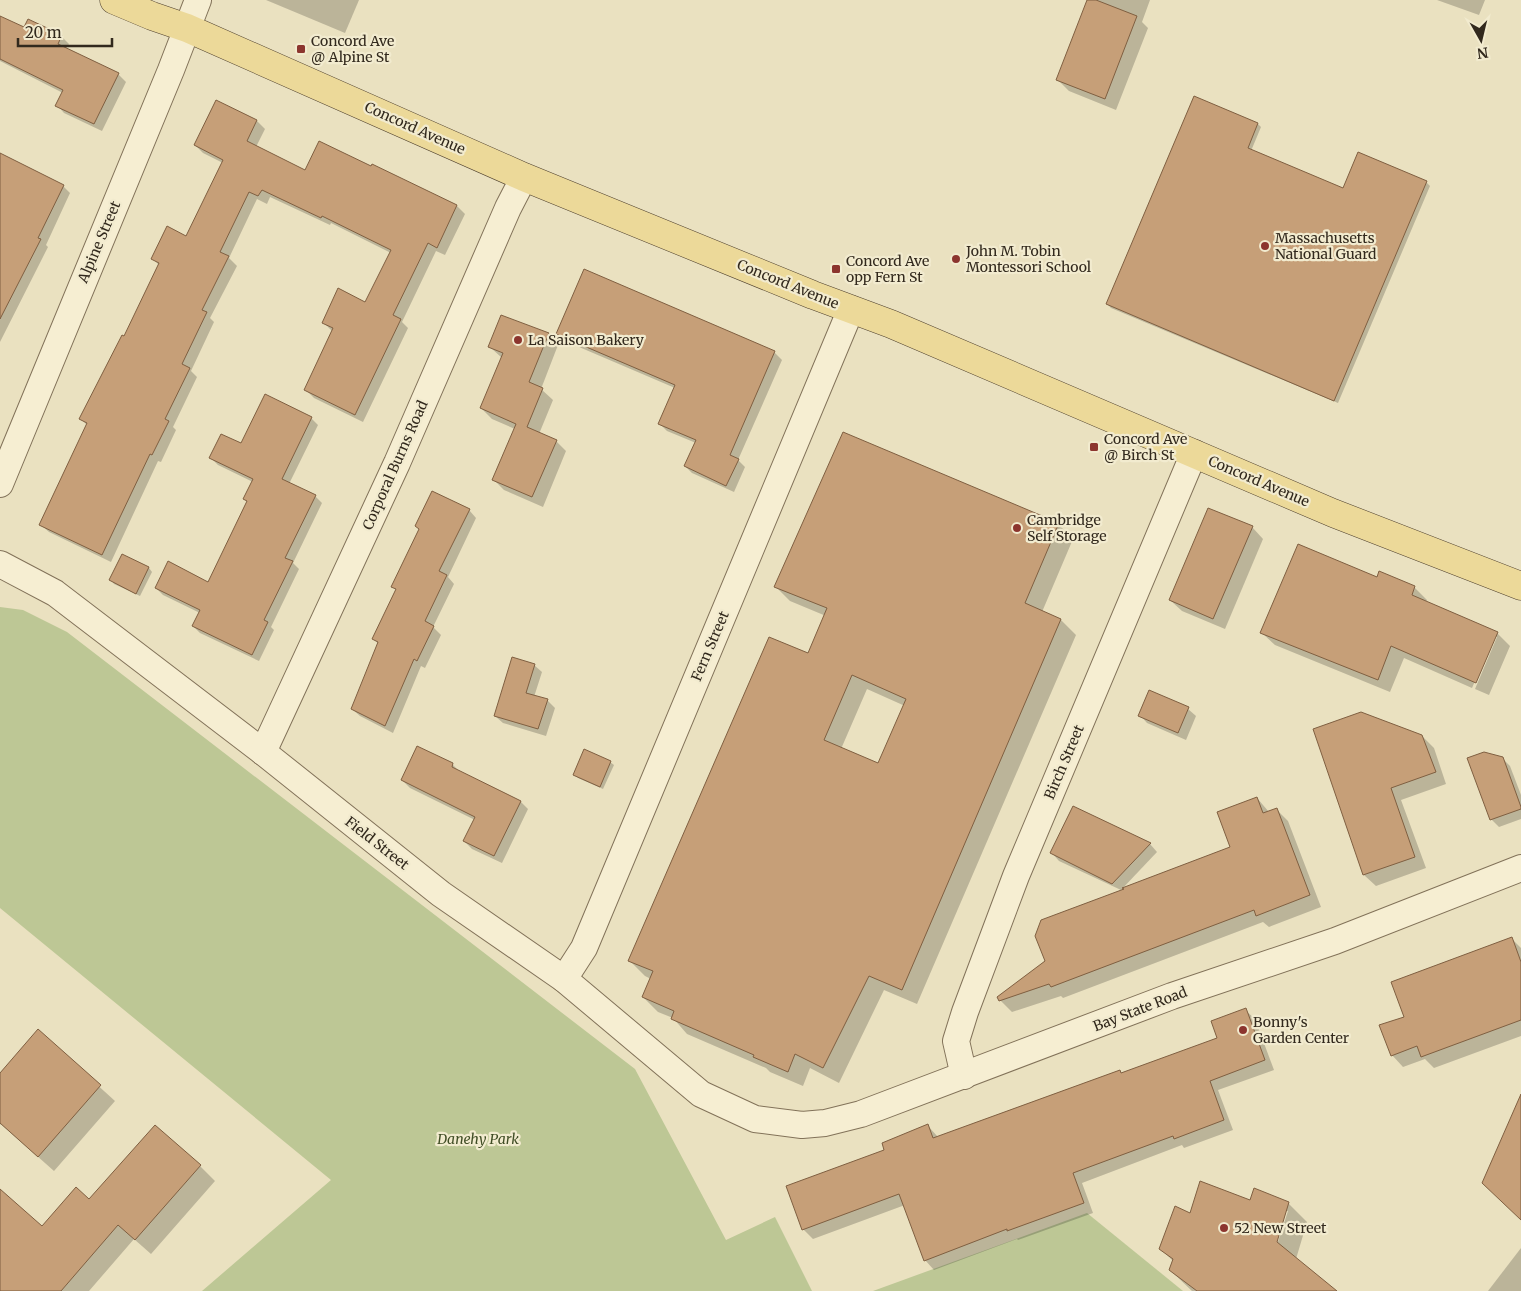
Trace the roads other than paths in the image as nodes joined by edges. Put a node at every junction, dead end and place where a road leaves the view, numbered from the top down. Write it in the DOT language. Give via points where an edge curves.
graph roads {
  1 [pos="114,0"];
  2 [pos="198,0"];
  3 [pos="187,28"];
  4 [pos="524,177"];
  5 [pos="851,309"];
  6 [pos="1194,453"];
  7 [pos="0,484"];
  8 [pos="0,564"];
  9 [pos="1465,565"];
  10 [pos="1521,566"];
  11 [pos="1521,586"];
  12 [pos="263,752"];
  13 [pos="1521,868"];
  14 [pos="564,979"];
  15 [pos="964,1076"];
  16 [pos="755,1119"];
  1 -- 3 [label="main road, Concord Avenue"];
  2 -- 3 [label="street, Alpine Street"];
  3 -- 4 [label="main road, Concord Avenue"];
  3 -- 7 [label="street, Alpine Street"];
  4 -- 5 [label="main road, Concord Avenue"];
  4 -- 12 [label="street, Corporal Burns Road" via="397,463"];
  5 -- 6 [label="main road, Concord Avenue"];
  5 -- 14 [label="street, Fern Street" via="584,948"];
  6 -- 9 [label="main road, Concord Avenue"];
  6 -- 15 [label="street, Birch Street" via="1016,876 965,1012 956,1041"];
  8 -- 12 [label="street, Field Street" via="55,593"];
  9 -- 10 [label="main road, Concord Avenue"];
  9 -- 11 [label="main road, Concord Avenue"];
  12 -- 14 [label="street, Field Street" via="441,894"];
  13 -- 15 [label="street, Bay State Road" via="1335,941 1172,996"];
  14 -- 16 [label="street, Field Street" via="701,1094"];
  15 -- 16 [label="street, Bay State Road" via="861,1114 825,1123 802,1125"];
}
